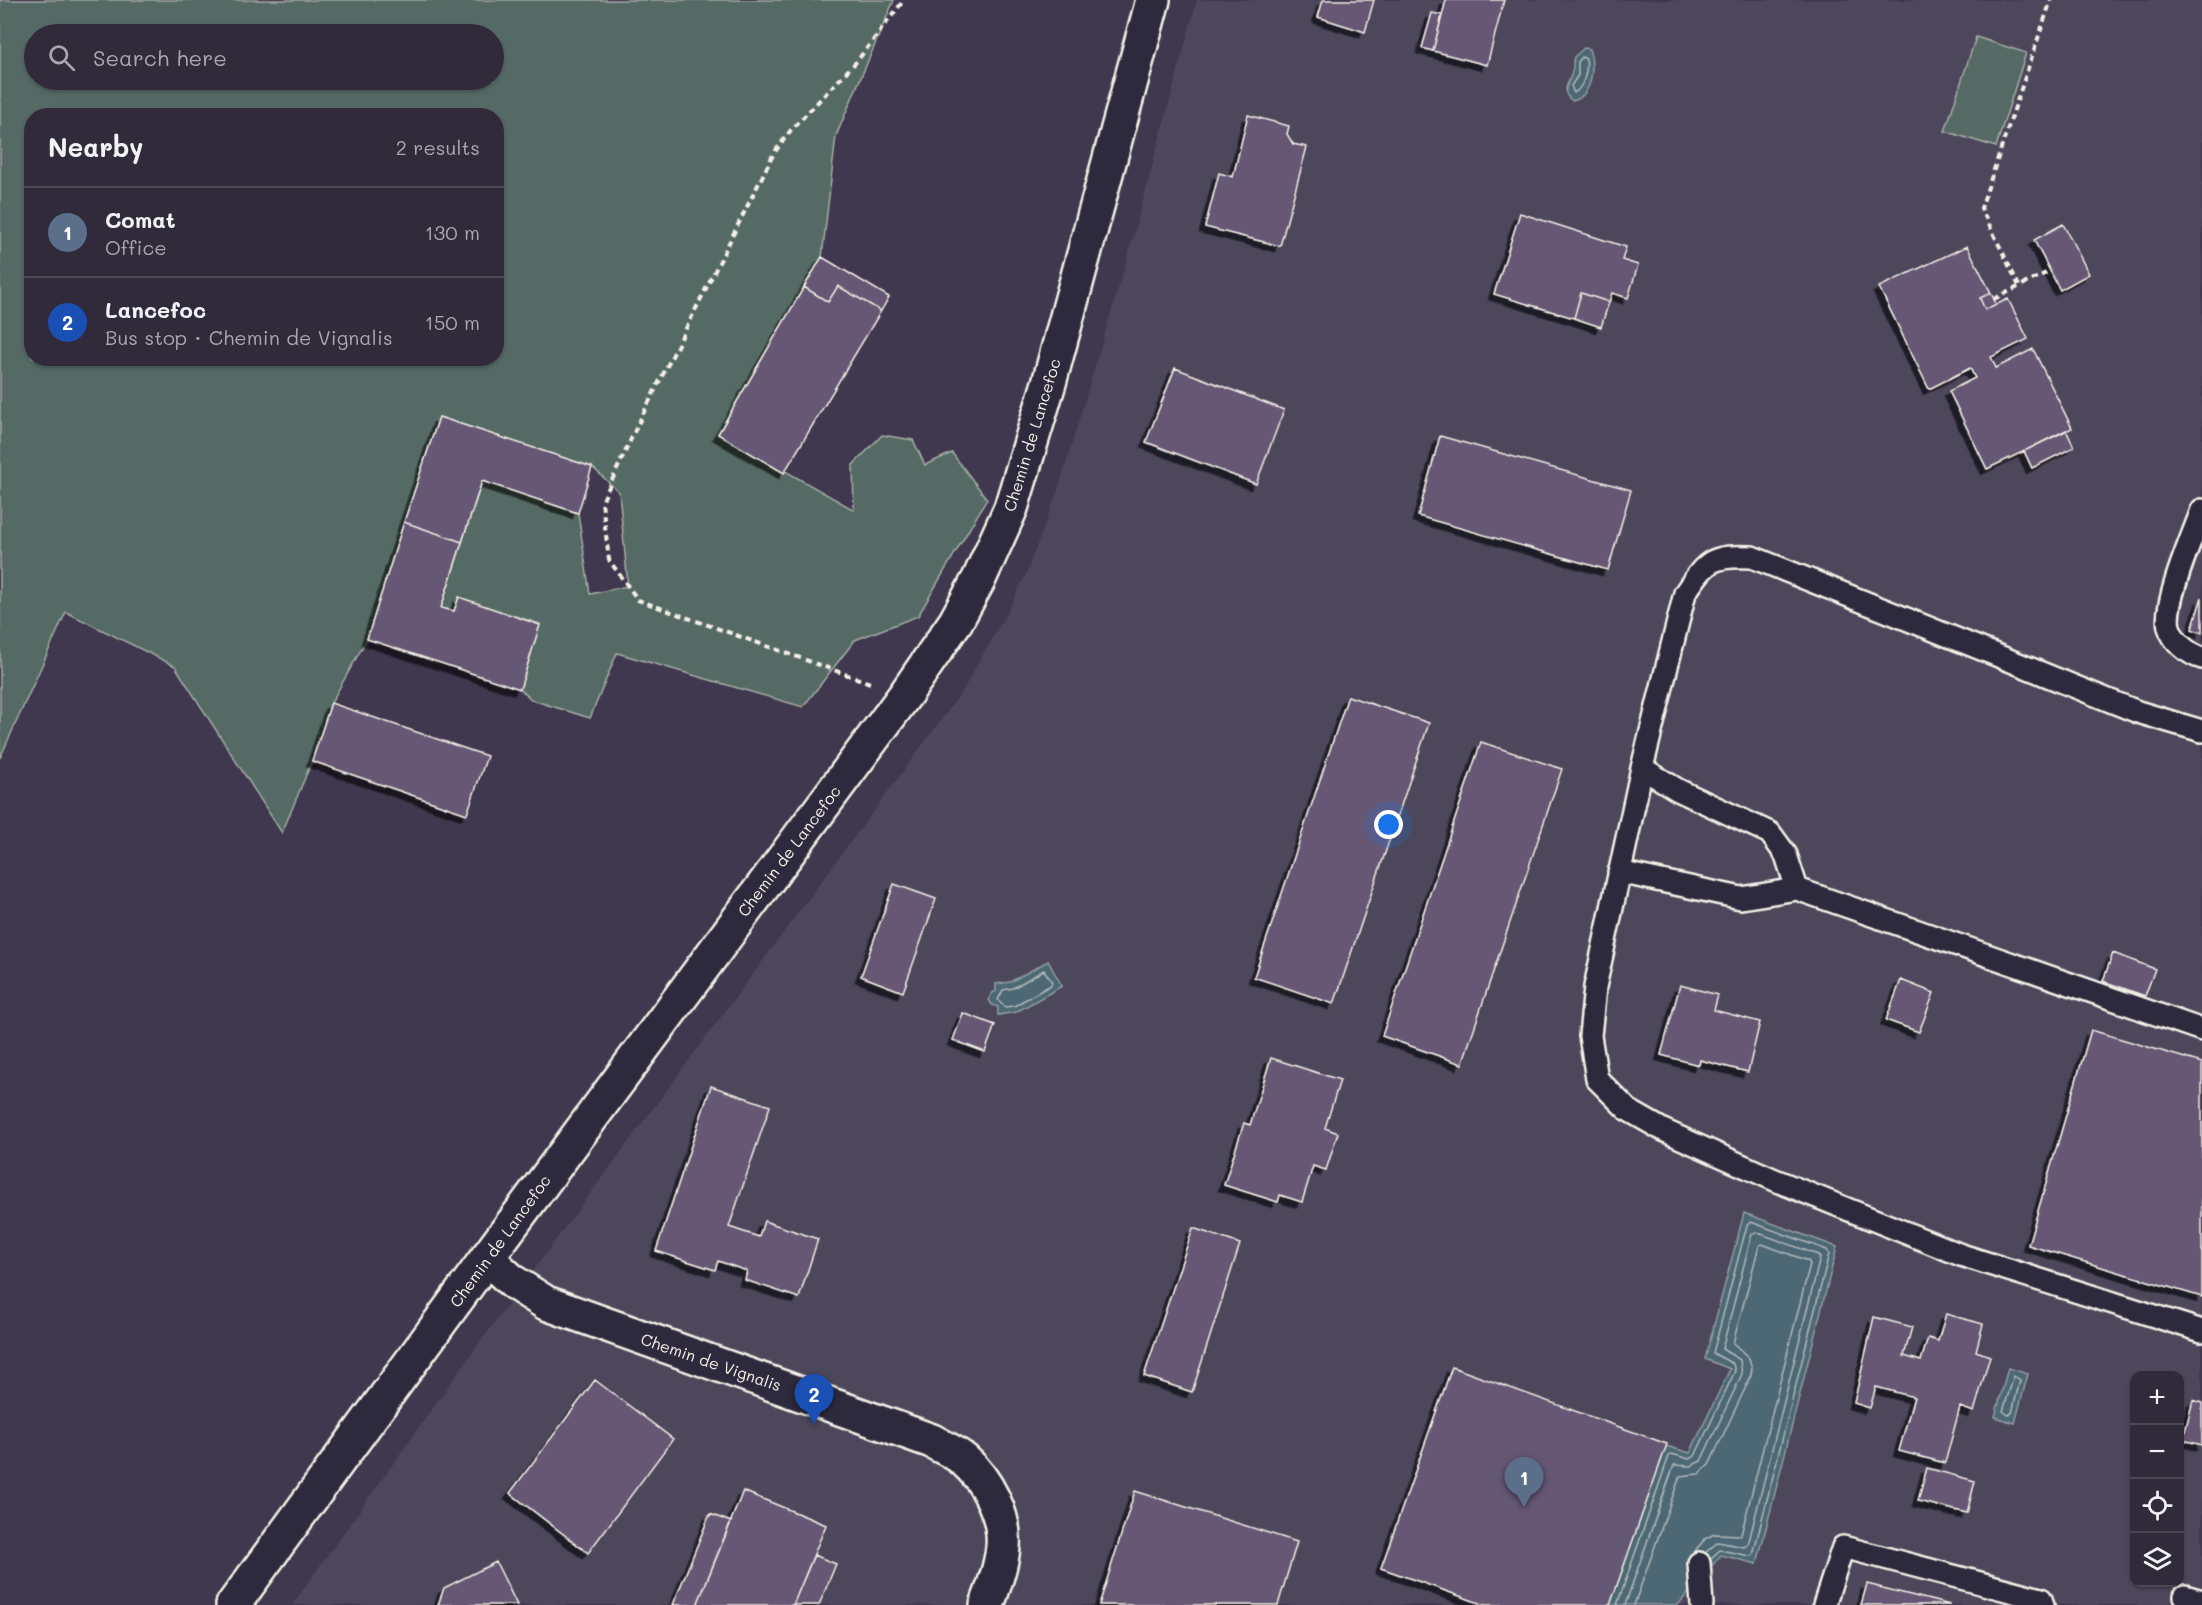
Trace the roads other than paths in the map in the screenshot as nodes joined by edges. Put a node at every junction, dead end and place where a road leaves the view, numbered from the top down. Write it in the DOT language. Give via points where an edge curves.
graph roads {
  1 [pos="1154,0"];
  2 [pos="2202,510"];
  3 [pos="2202,658"];
  4 [pos="2202,731"];
  5 [pos="1642,768"];
  6 [pos="1619,872"];
  7 [pos="1797,889"];
  8 [pos="2202,1030"];
  9 [pos="487,1258"];
  10 [pos="2202,1331"];
  11 [pos="1699,1563"];
  12 [pos="233,1605"];
  13 [pos="987,1605"];
  14 [pos="1702,1605"];
  15 [pos="1824,1605"];
  16 [pos="2043,1605"];
  1 -- 9 [label="street, Chemin de Lancefoc" via="1049,383 1011,508 980,579 905,695"];
  2 -- 3 [label="lane" via="2169,605 2169,626 2176,641"];
  4 -- 5 [label="lane" via="2139,712 1752,557 1723,555 1700,570 1685,593"];
  5 -- 6 [label="lane"];
  5 -- 7 [label="lane" via="1678,790 1770,833 1786,855"];
  6 -- 7 [label="lane" via="1741,898"];
  6 -- 10 [label="lane" via="1595,987 1590,1036 1597,1080 1628,1110 1663,1130 1775,1180 1961,1255"];
  7 -- 8 [label="lane"];
  9 -- 12 [label="street, Chemin de Lancefoc"];
  9 -- 13 [label="street, Chemin de Vignalis" via="513,1282 546,1303 932,1440 964,1459 984,1482 997,1510 1003,1544"];
  11 -- 14 [label="lane"];
  15 -- 16 [label="lane" via="1843,1547 2041,1599"];
}
